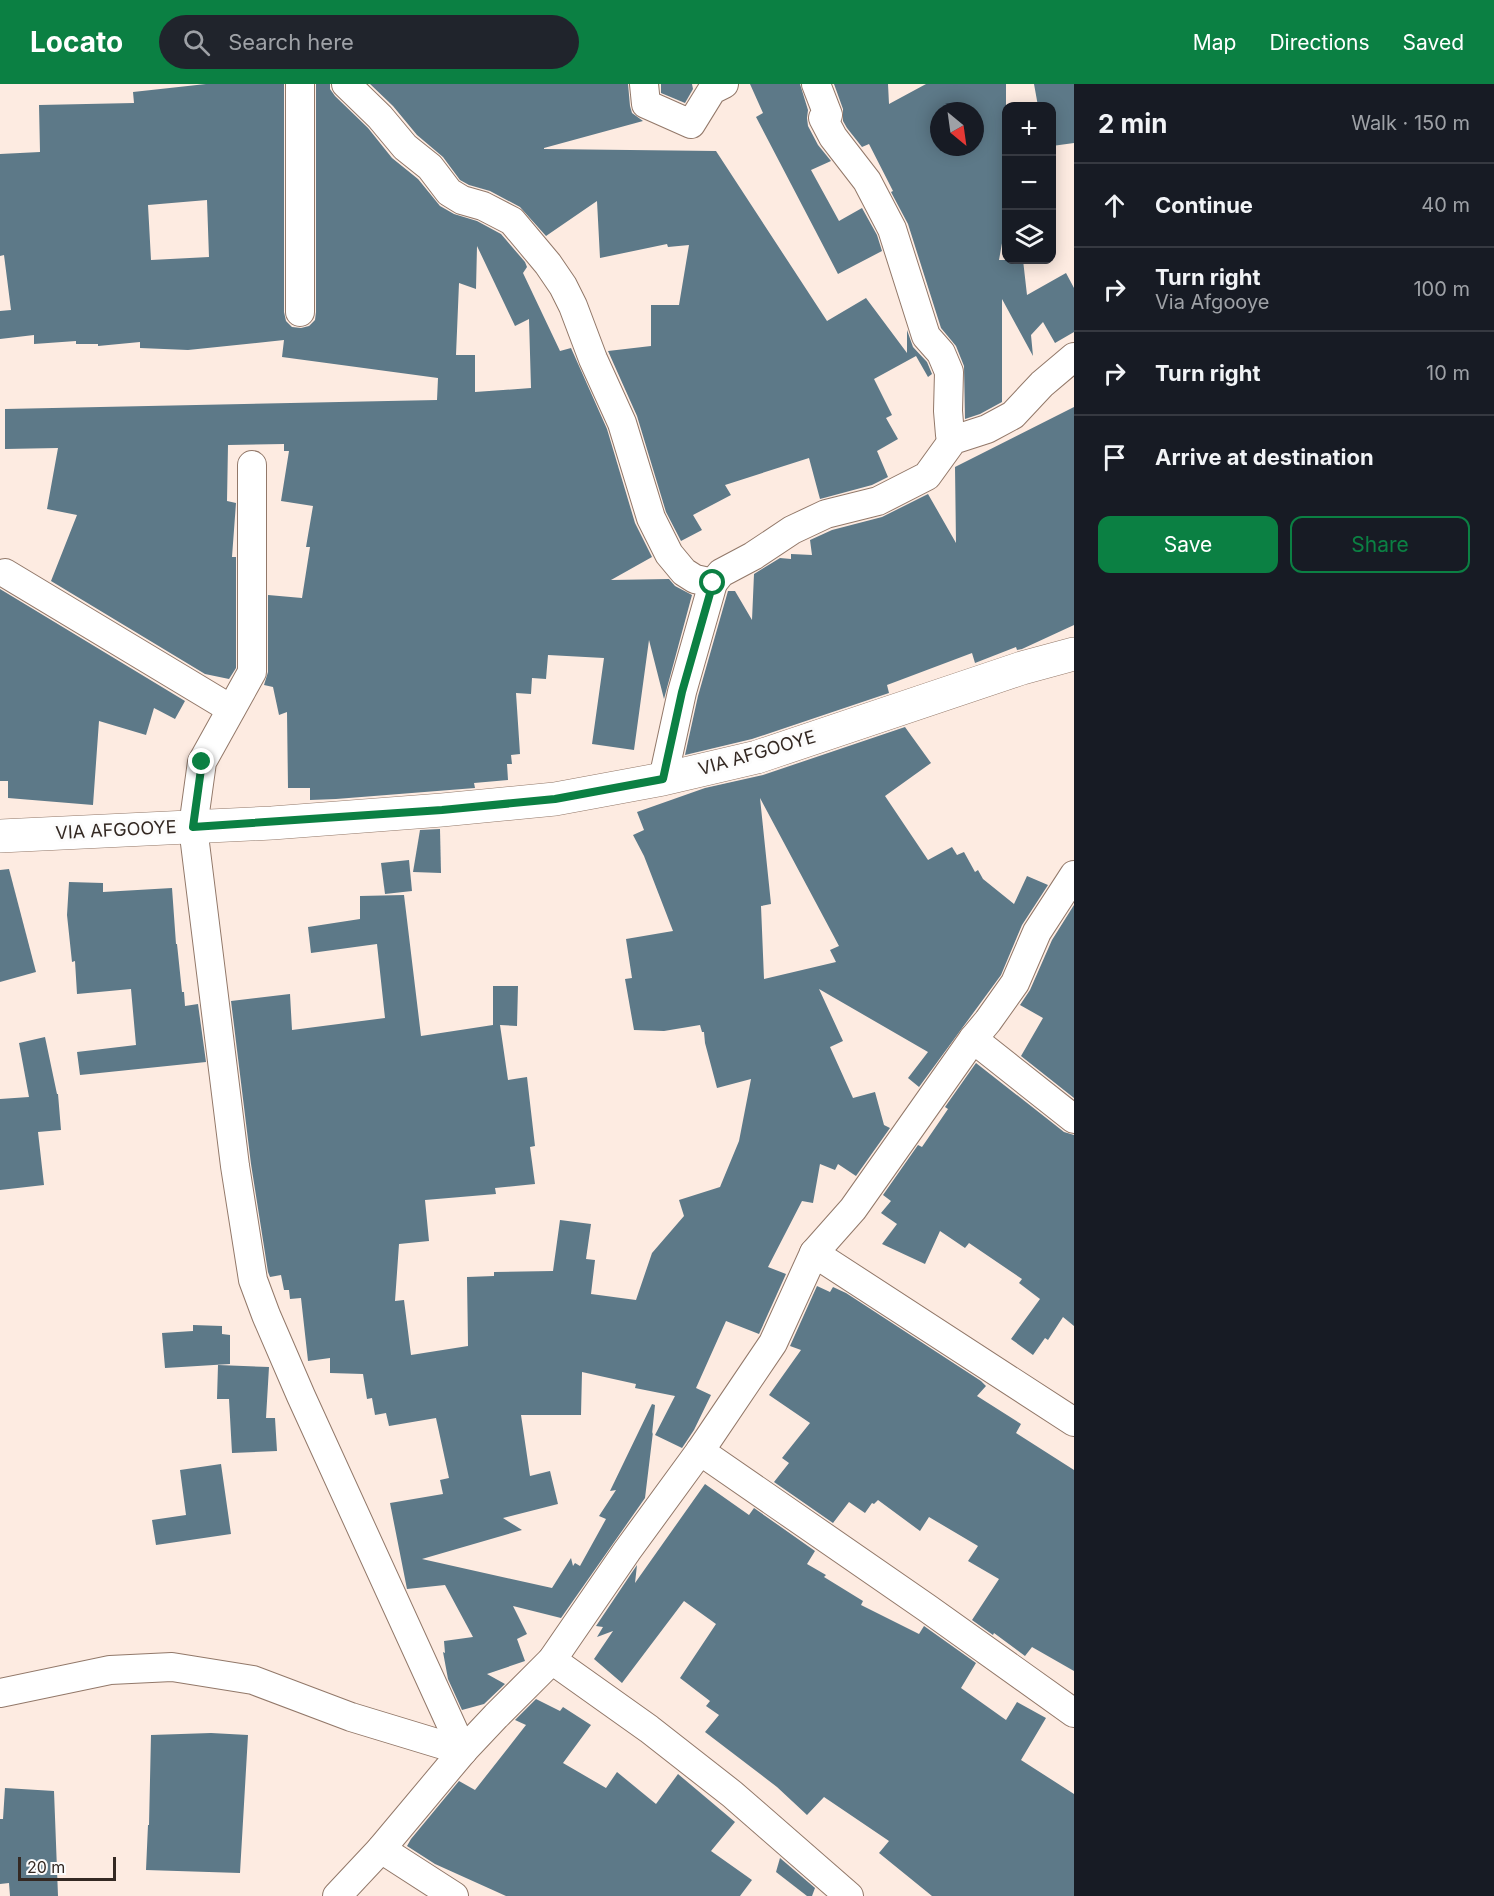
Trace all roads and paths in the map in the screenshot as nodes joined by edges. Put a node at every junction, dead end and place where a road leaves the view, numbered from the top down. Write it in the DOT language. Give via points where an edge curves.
graph roads {
  1 [pos="300,84"];
  2 [pos="346,84"];
  3 [pos="644,84"];
  4 [pos="724,84"];
  5 [pos="816,84"];
  6 [pos="300,312"];
  7 [pos="1074,358"];
  8 [pos="953,440"];
  9 [pos="252,465"];
  10 [pos="6,573"];
  11 [pos="713,583"];
  12 [pos="1074,654"];
  13 [pos="231,709"];
  14 [pos="663,779"];
  15 [pos="193,827"];
  16 [pos="0,836"];
  17 [pos="1074,874"];
  18 [pos="973,1039"];
  19 [pos="1074,1119"];
  20 [pos="814,1253"];
  21 [pos="1074,1422"];
  22 [pos="700,1451"];
  23 [pos="552,1660"];
  24 [pos="0,1693"];
  25 [pos="1074,1713"];
  26 [pos="463,1751"];
  27 [pos="381,1850"];
  28 [pos="337,1896"];
  29 [pos="454,1896"];
  30 [pos="849,1896"];
  1 -- 6 [label="street"];
  2 -- 11 [label="street" via="405,147 430,167 449,192 512,221 548,264 573,306 622,423 651,518 669,554 684,572"];
  3 -- 4 [label="street" via="646,104 691,123 712,90"];
  5 -- 8 [label="street" via="828,115 823,118 867,181 892,229 926,336 941,353 949,372 948,411"];
  7 -- 8 [label="street" via="1013,415"];
  8 -- 11 [label="street" via="927,476 878,501 826,514 792,530 721,573"];
  9 -- 13 [label="street" via="252,672"];
  10 -- 13 [label="street"];
  11 -- 14 [label="street" via="682,692"];
  12 -- 14 [label="main road, VIA AFGOOYE" via="756,757"];
  13 -- 15 [label="street" via="202,762"];
  14 -- 15 [label="main road, VIA AFGOOYE" via="555,799"];
  15 -- 16 [label="main road, VIA AFGOOYE"];
  15 -- 26 [label="street" via="253,1280 301,1396"];
  17 -- 18 [label="street" via="1037,932 1015,983"];
  18 -- 19 [label="street"];
  18 -- 20 [label="street" via="853,1209"];
  20 -- 21 [label="street"];
  20 -- 22 [label="street" via="772,1343"];
  22 -- 23 [label="street"];
  22 -- 25 [label="street"];
  23 -- 26 [label="street"];
  23 -- 30 [label="street" via="732,1794"];
  24 -- 26 [label="street" via="110,1670 172,1667 253,1680 351,1718"];
  26 -- 27 [label="street"];
  27 -- 28 [label="street"];
  27 -- 29 [label="street"];
}
